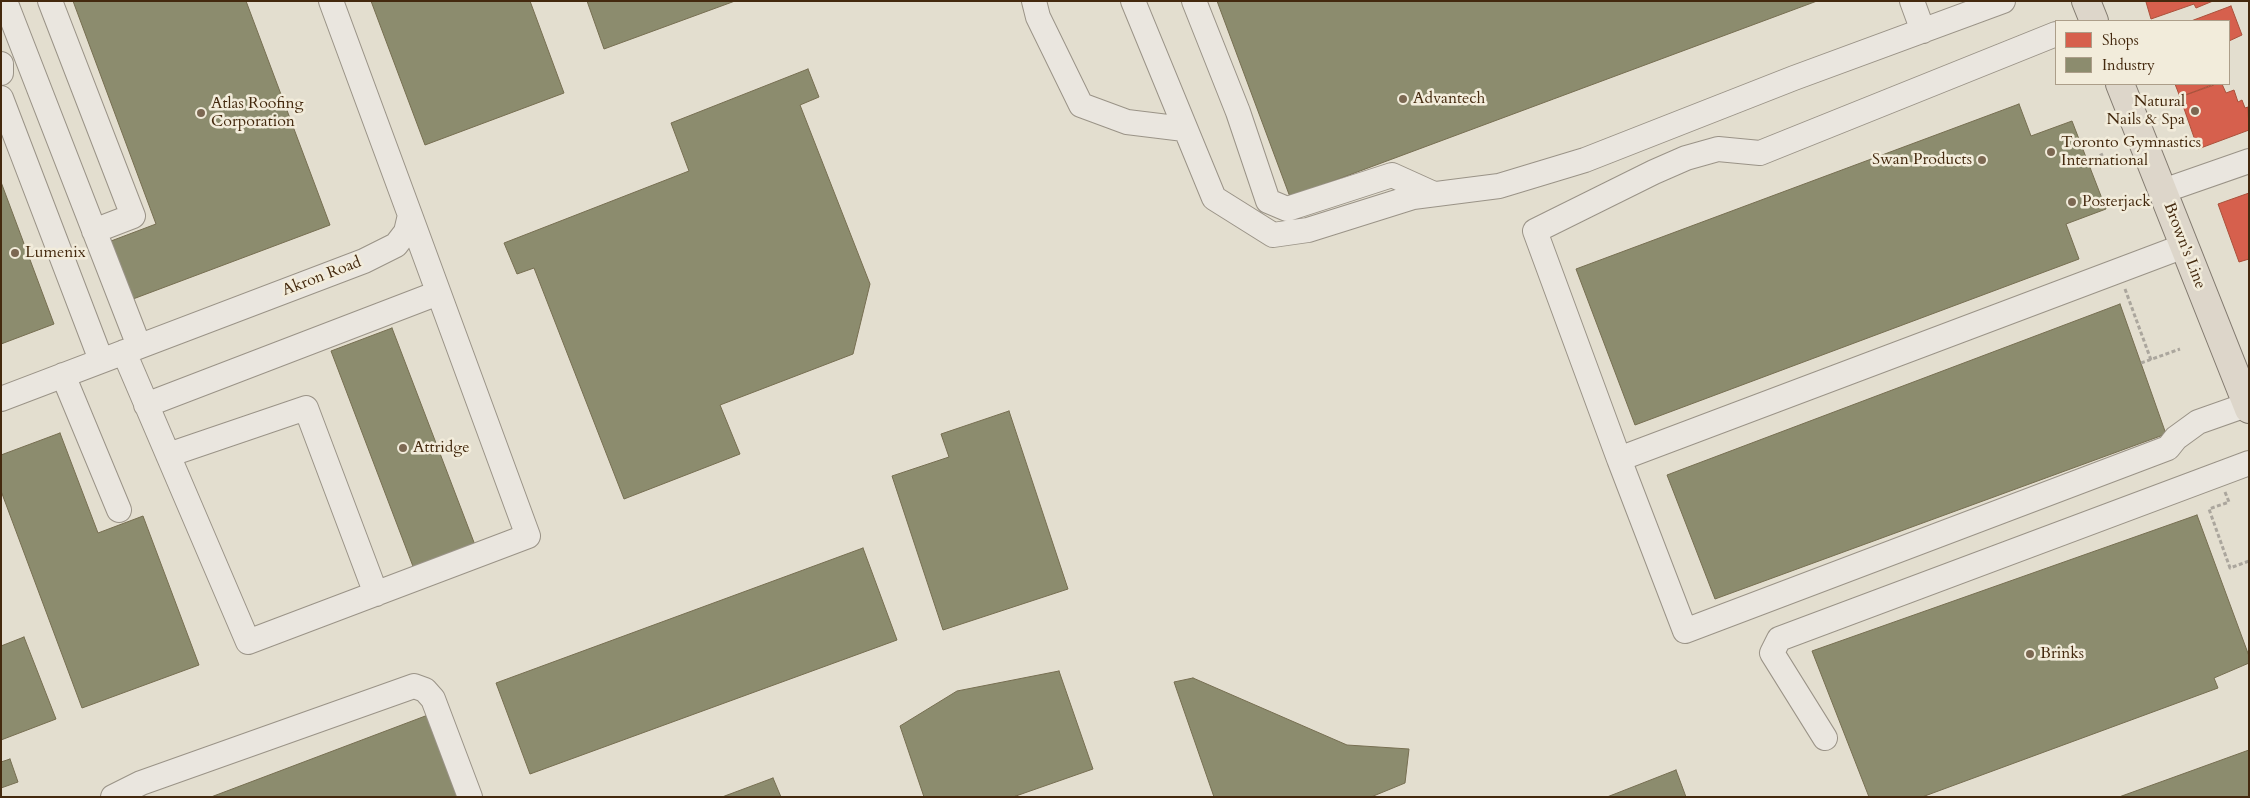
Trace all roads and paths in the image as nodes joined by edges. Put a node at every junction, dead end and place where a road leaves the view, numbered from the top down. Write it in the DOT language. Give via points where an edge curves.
graph roads {
  1 [pos="5,1"];
  2 [pos="50,1"];
  3 [pos="331,1"];
  4 [pos="1034,1"];
  5 [pos="1132,1"];
  6 [pos="1194,1"];
  7 [pos="1912,1"];
  8 [pos="2003,1"];
  9 [pos="1923,31"];
  10 [pos="2055,34"];
  11 [pos="1,64"];
  12 [pos="1,73"];
  13 [pos="2120,85"];
  14 [pos="1,98"];
  15 [pos="1184,128"];
  16 [pos="2103,154"];
  17 [pos="2088,161"];
  18 [pos="2249,161"];
  19 [pos="2163,192"];
  20 [pos="1434,194"];
  21 [pos="410,215"];
  22 [pos="94,230"];
  23 [pos="2184,246"];
  24 [pos="2119,272"];
  25 [pos="438,293"];
  26 [pos="132,349"];
  27 [pos="2180,349"];
  28 [pos="101,360"];
  29 [pos="2150,360"];
  30 [pos="2141,363"];
  31 [pos="63,375"];
  32 [pos="1,399"];
  33 [pos="146,405"];
  34 [pos="2248,406"];
  35 [pos="168,455"];
  36 [pos="1619,459"];
  37 [pos="2249,463"];
  38 [pos="119,510"];
  39 [pos="2209,510"];
  40 [pos="2249,561"];
  41 [pos="376,594"];
  42 [pos="1825,738"];
  43 [pos="113,797"];
  44 [pos="470,797"];
  1 -- 22 [label="street"];
  2 -- 22 [label="street" via="133,216"];
  3 -- 21 [label="street"];
  4 -- 15 [label="street" via="1038,17 1080,105 1127,122"];
  5 -- 15 [label="street"];
  6 -- 20 [label="street" via="1238,112 1268,201 1287,209 1392,175"];
  7 -- 9 [label="street"];
  8 -- 9 [label="street"];
  9 -- 20 [label="street" via="1585,160 1499,186"];
  10 -- 36 [label="street" via="1760,153 1718,149 1686,158 1535,231"];
  11 -- 12 [label="street"];
  13 -- 19 [label="main road, Brown's Line"];
  14 -- 28 [label="street"];
  15 -- 20 [label="street" via="1214,198 1273,235 1308,230 1412,197"];
  16 -- 17 [label="path"];
  18 -- 19 [label="street"];
  19 -- 23 [label="main road, Brown's Line"];
  21 -- 25 [label="street"];
  21 -- 26 [label="street, Akron Road" via="406,232 396,245 364,261"];
  22 -- 26 [label="street"];
  23 -- 24 [label="street"];
  23 -- 34 [label="main road, Brown's Line"];
  24 -- 29 [label="path"];
  24 -- 36 [label="street"];
  25 -- 33 [label="street"];
  25 -- 41 [label="street" via="528,536"];
  26 -- 28 [label="street, Akron Road"];
  26 -- 33 [label="street"];
  27 -- 29 [label="path"];
  28 -- 31 [label="street, Akron Road"];
  29 -- 30 [label="path"];
  31 -- 32 [label="street, Akron Road"];
  31 -- 38 [label="street"];
  33 -- 35 [label="street"];
  34 -- 36 [label="street" via="2198,422 2168,448 1685,631"];
  35 -- 41 [label="street" via="248,642"];
  35 -- 41 [label="street" via="306,408"];
  37 -- 42 [label="street" via="1779,639 1772,653"];
  39 -- 40 [label="path" via="2230,568"];
  43 -- 44 [label="street" via="141,783 414,686 425,690 434,699"];
}
